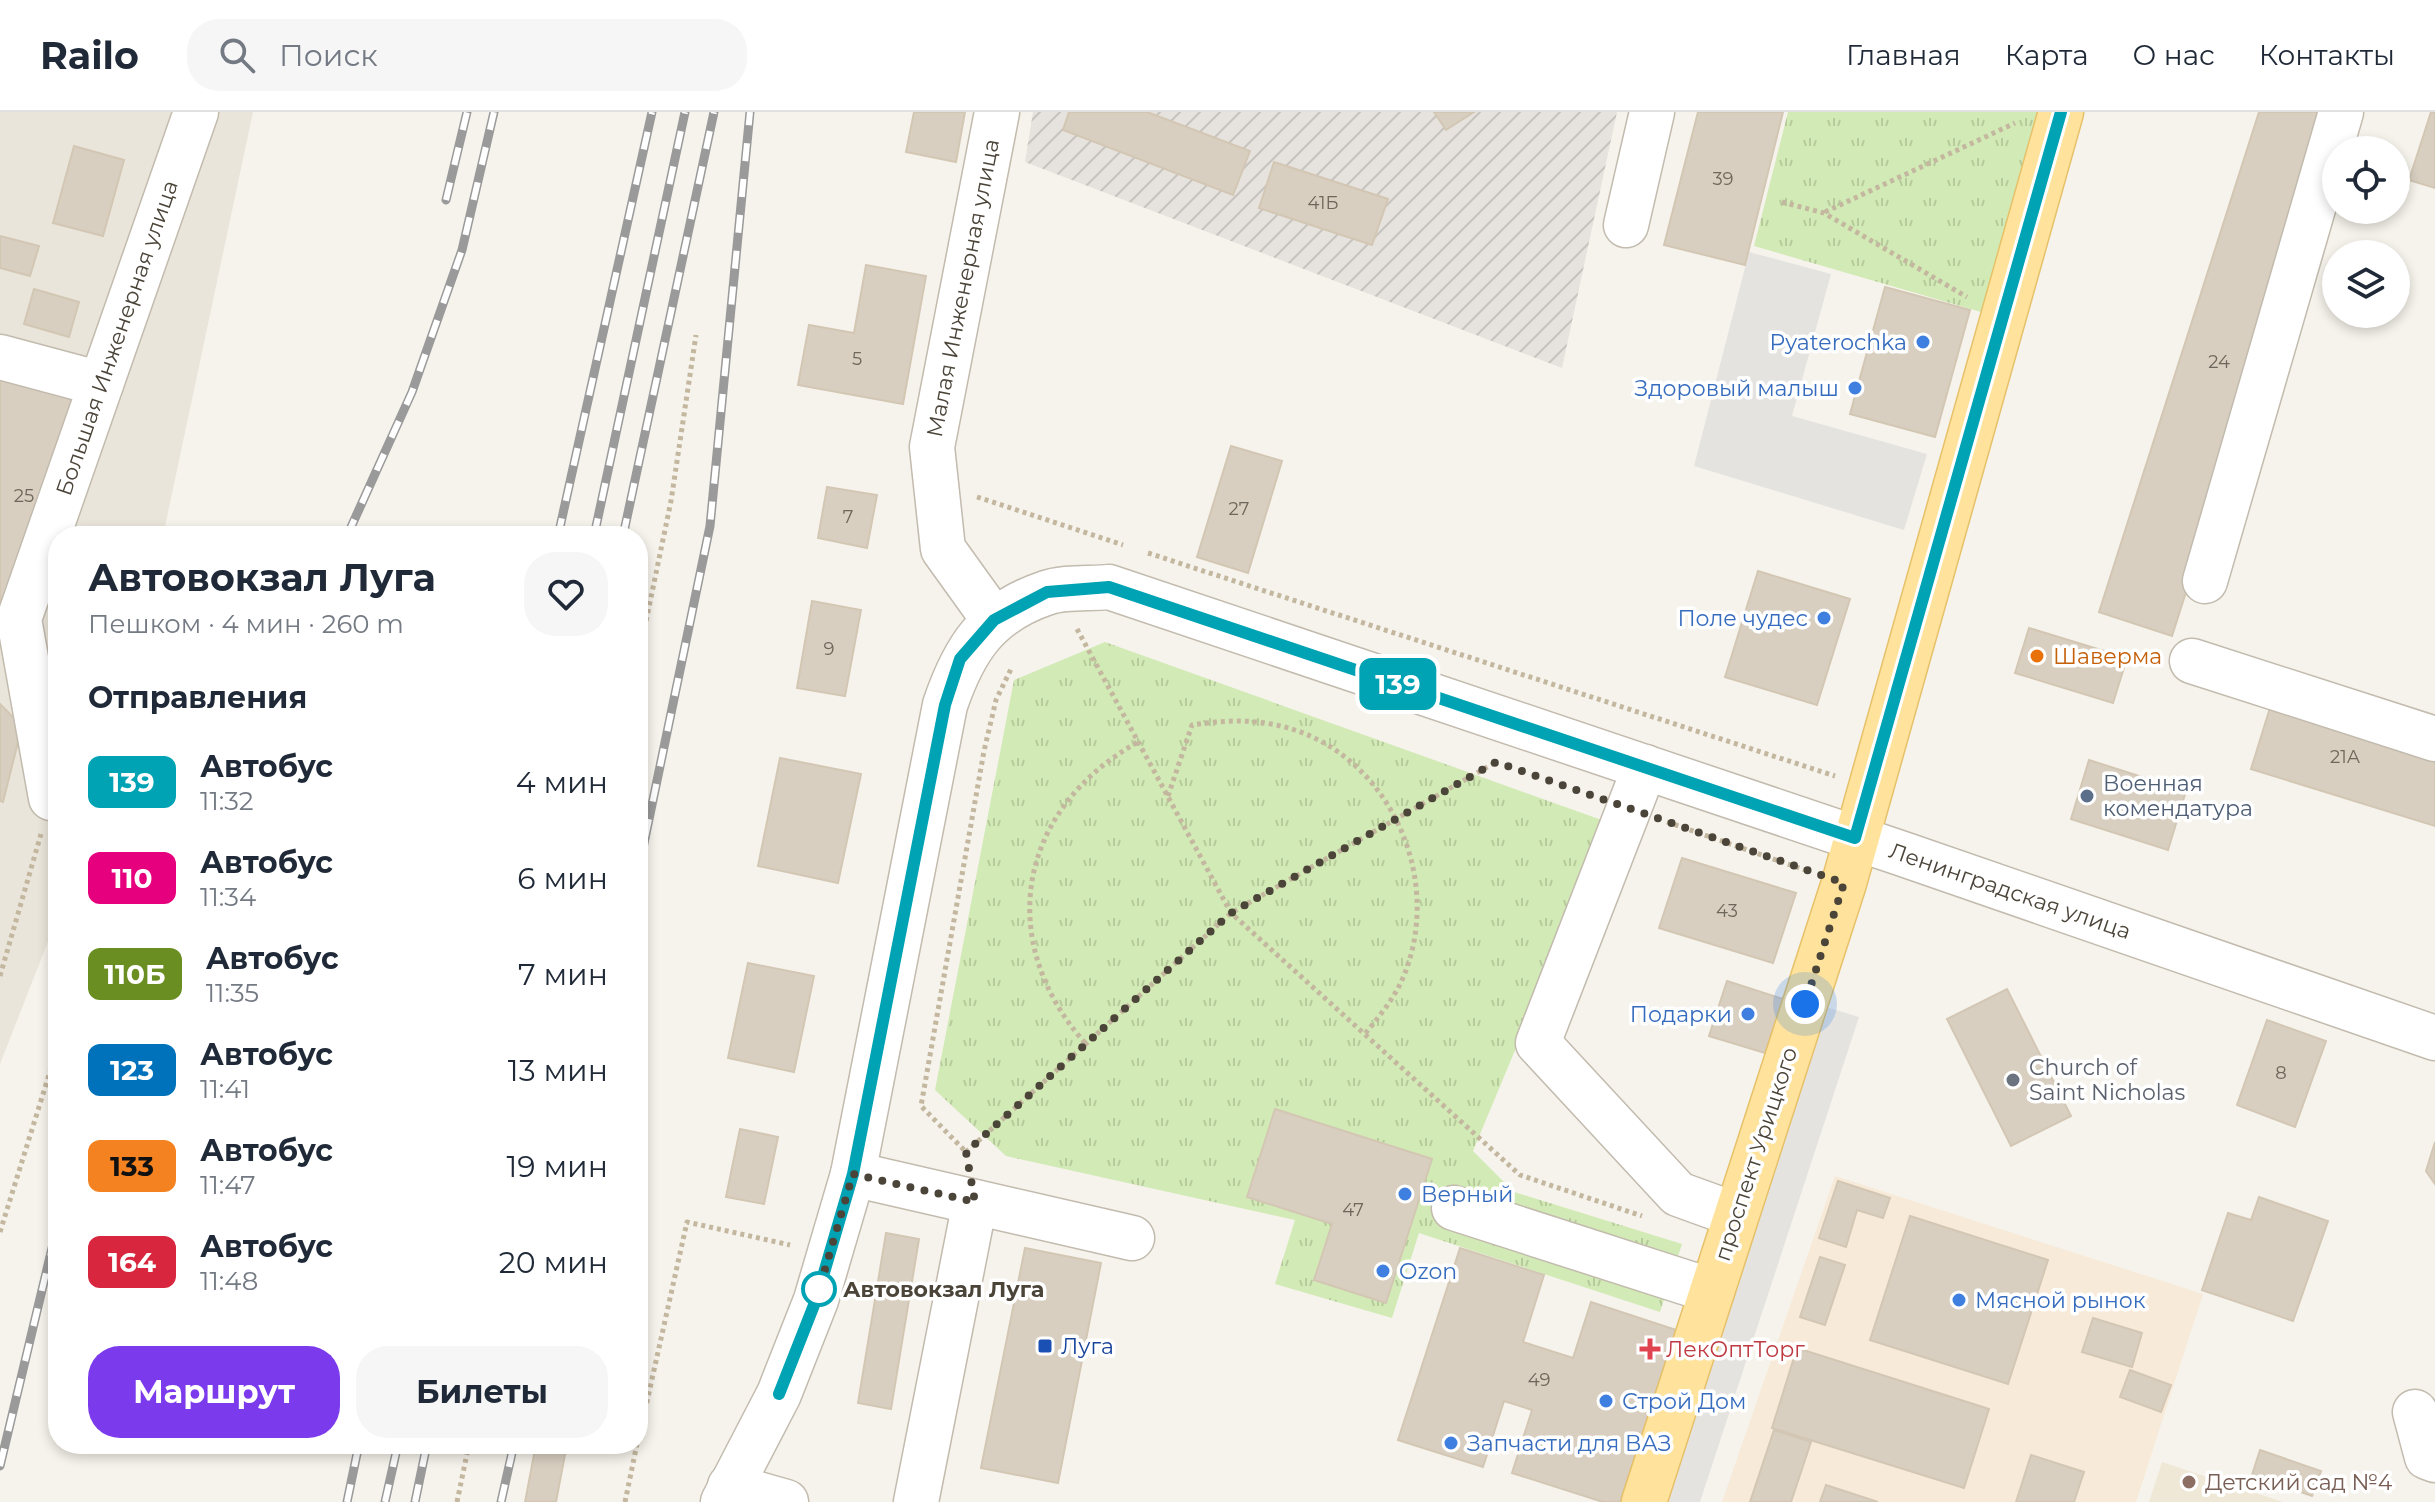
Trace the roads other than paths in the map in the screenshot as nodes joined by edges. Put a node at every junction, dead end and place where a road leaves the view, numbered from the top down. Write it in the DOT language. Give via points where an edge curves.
graph roads {
  1 [pos="196,112"];
  2 [pos="997,112"];
  3 [pos="1652,112"];
  4 [pos="2341,112"];
  5 [pos="2042,115"];
  6 [pos="1626,225"];
  7 [pos="0,357"];
  8 [pos="101,384"];
  9 [pos="51,526"];
  10 [pos="48,536"];
  11 [pos="2205,581"];
  12 [pos="994,620"];
  13 [pos="2192,661"];
  14 [pos="2435,739"];
  15 [pos="1645,767"];
  16 [pos="48,781"];
  17 [pos="1855,838"];
  18 [pos="2435,1038"];
  19 [pos="853,1174"];
  20 [pos="975,1202"];
  21 [pos="1454,1208"];
  22 [pos="1736,1215"];
  23 [pos="1132,1238"];
  24 [pos="1712,1291"];
  25 [pos="2415,1412"];
  26 [pos="2435,1460"];
  27 [pos="726,1494"];
  28 [pos="786,1502"];
  29 [pos="916,1502"];
  30 [pos="1644,1502"];
  1 -- 8 [label="street, Большая Инженерная улица"];
  2 -- 12 [label="street, Малая Инженерная улица" via="932,447 943,549"];
  3 -- 6 [label="street"];
  4 -- 11 [label="street"];
  5 -- 17 [label="main road, проспект Урицкого" via="2003,318"];
  7 -- 8 [label="street"];
  8 -- 9 [label="street, Большая Инженерная улица"];
  10 -- 16 [label="street, Большая Инженерная улица" via="19,619"];
  12 -- 15 [label="street, Ленинградская улица" via="1047,592 1109,587"];
  12 -- 19 [label="street" via="960,659 945,705"];
  13 -- 14 [label="street"];
  15 -- 17 [label="street, Ленинградская улица"];
  15 -- 22 [label="street" via="1538,1043 1678,1194"];
  17 -- 18 [label="street, Ленинградская улица"];
  17 -- 22 [label="main road, проспект Урицкого"];
  19 -- 20 [label="street"];
  19 -- 27 [label="street" via="779,1394"];
  20 -- 23 [label="street"];
  20 -- 29 [label="street"];
  21 -- 24 [label="street"];
  22 -- 24 [label="main road, проспект Урицкого"];
  24 -- 30 [label="main road, проспект Урицкого"];
  25 -- 26 [label="street" via="2427,1457"];
  27 -- 28 [label="street"];
}
